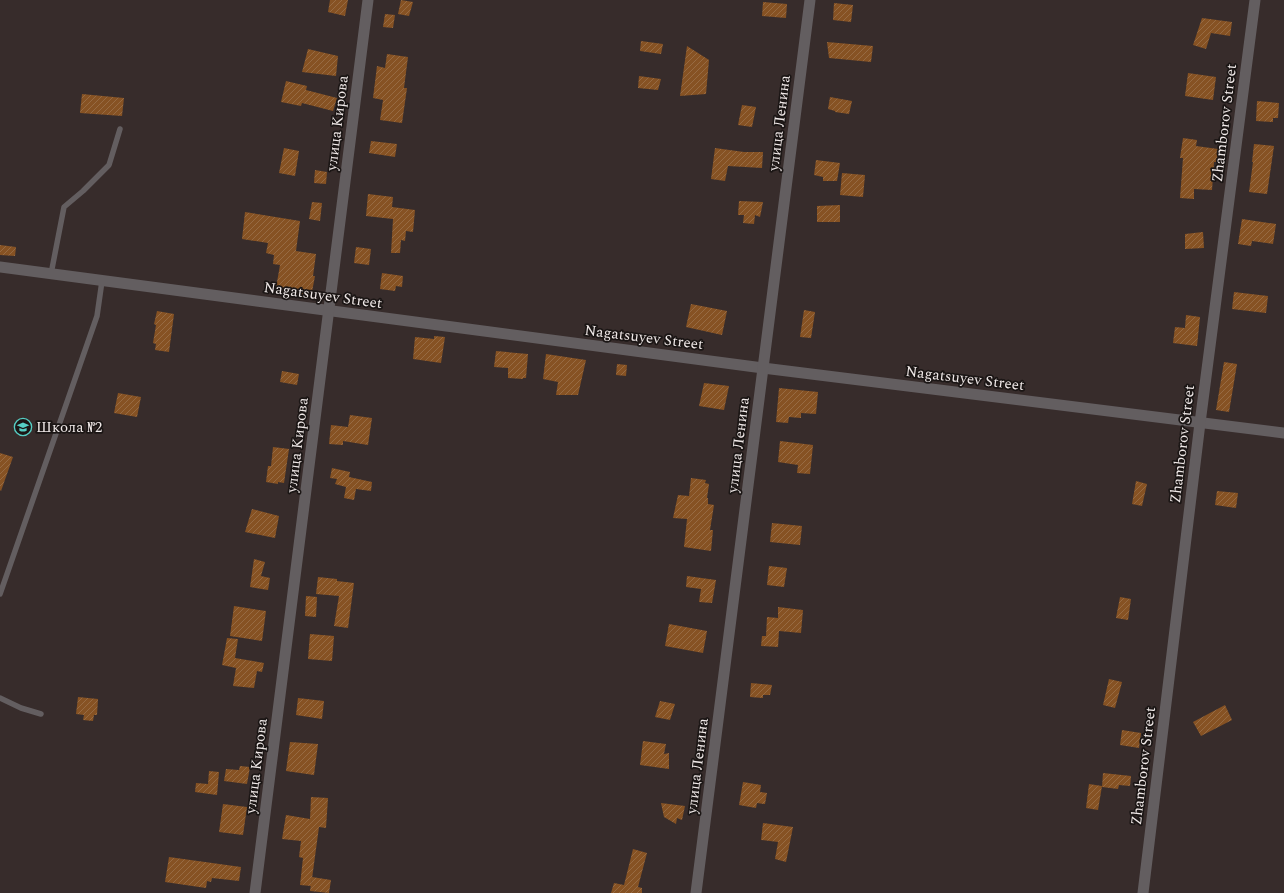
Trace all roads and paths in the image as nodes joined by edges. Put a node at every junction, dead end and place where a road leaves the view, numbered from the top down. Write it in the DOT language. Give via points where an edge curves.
graph roads {
  1 [pos="368,0"];
  2 [pos="810,0"];
  3 [pos="1255,0"];
  4 [pos="120,129"];
  5 [pos="0,267"];
  6 [pos="51,274"];
  7 [pos="102,281"];
  8 [pos="329,311"];
  9 [pos="763,368"];
  10 [pos="1200,423"];
  11 [pos="1284,433"];
  12 [pos="0,594"];
  13 [pos="0,698"];
  14 [pos="41,714"];
  15 [pos="255,893"];
  16 [pos="696,893"];
  17 [pos="1143,893"];
  1 -- 8 [label="street, улица Кирова"];
  2 -- 9 [label="street, улица Ленина"];
  3 -- 10 [label="street, Zhamborov Street"];
  4 -- 6 [label="lane" via="109,164 64,207"];
  5 -- 6 [label="street, Nagatsuyev Street"];
  6 -- 7 [label="street, Nagatsuyev Street"];
  7 -- 8 [label="street, Nagatsuyev Street"];
  7 -- 12 [label="lane" via="97,316"];
  8 -- 9 [label="street, Nagatsuyev Street"];
  8 -- 15 [label="street, улица Кирова"];
  9 -- 10 [label="street, Nagatsuyev Street"];
  9 -- 16 [label="street, улица Ленина"];
  10 -- 11 [label="street, Nagatsuyev Street"];
  10 -- 17 [label="street, Zhamborov Street"];
  13 -- 14 [label="lane"];
}
